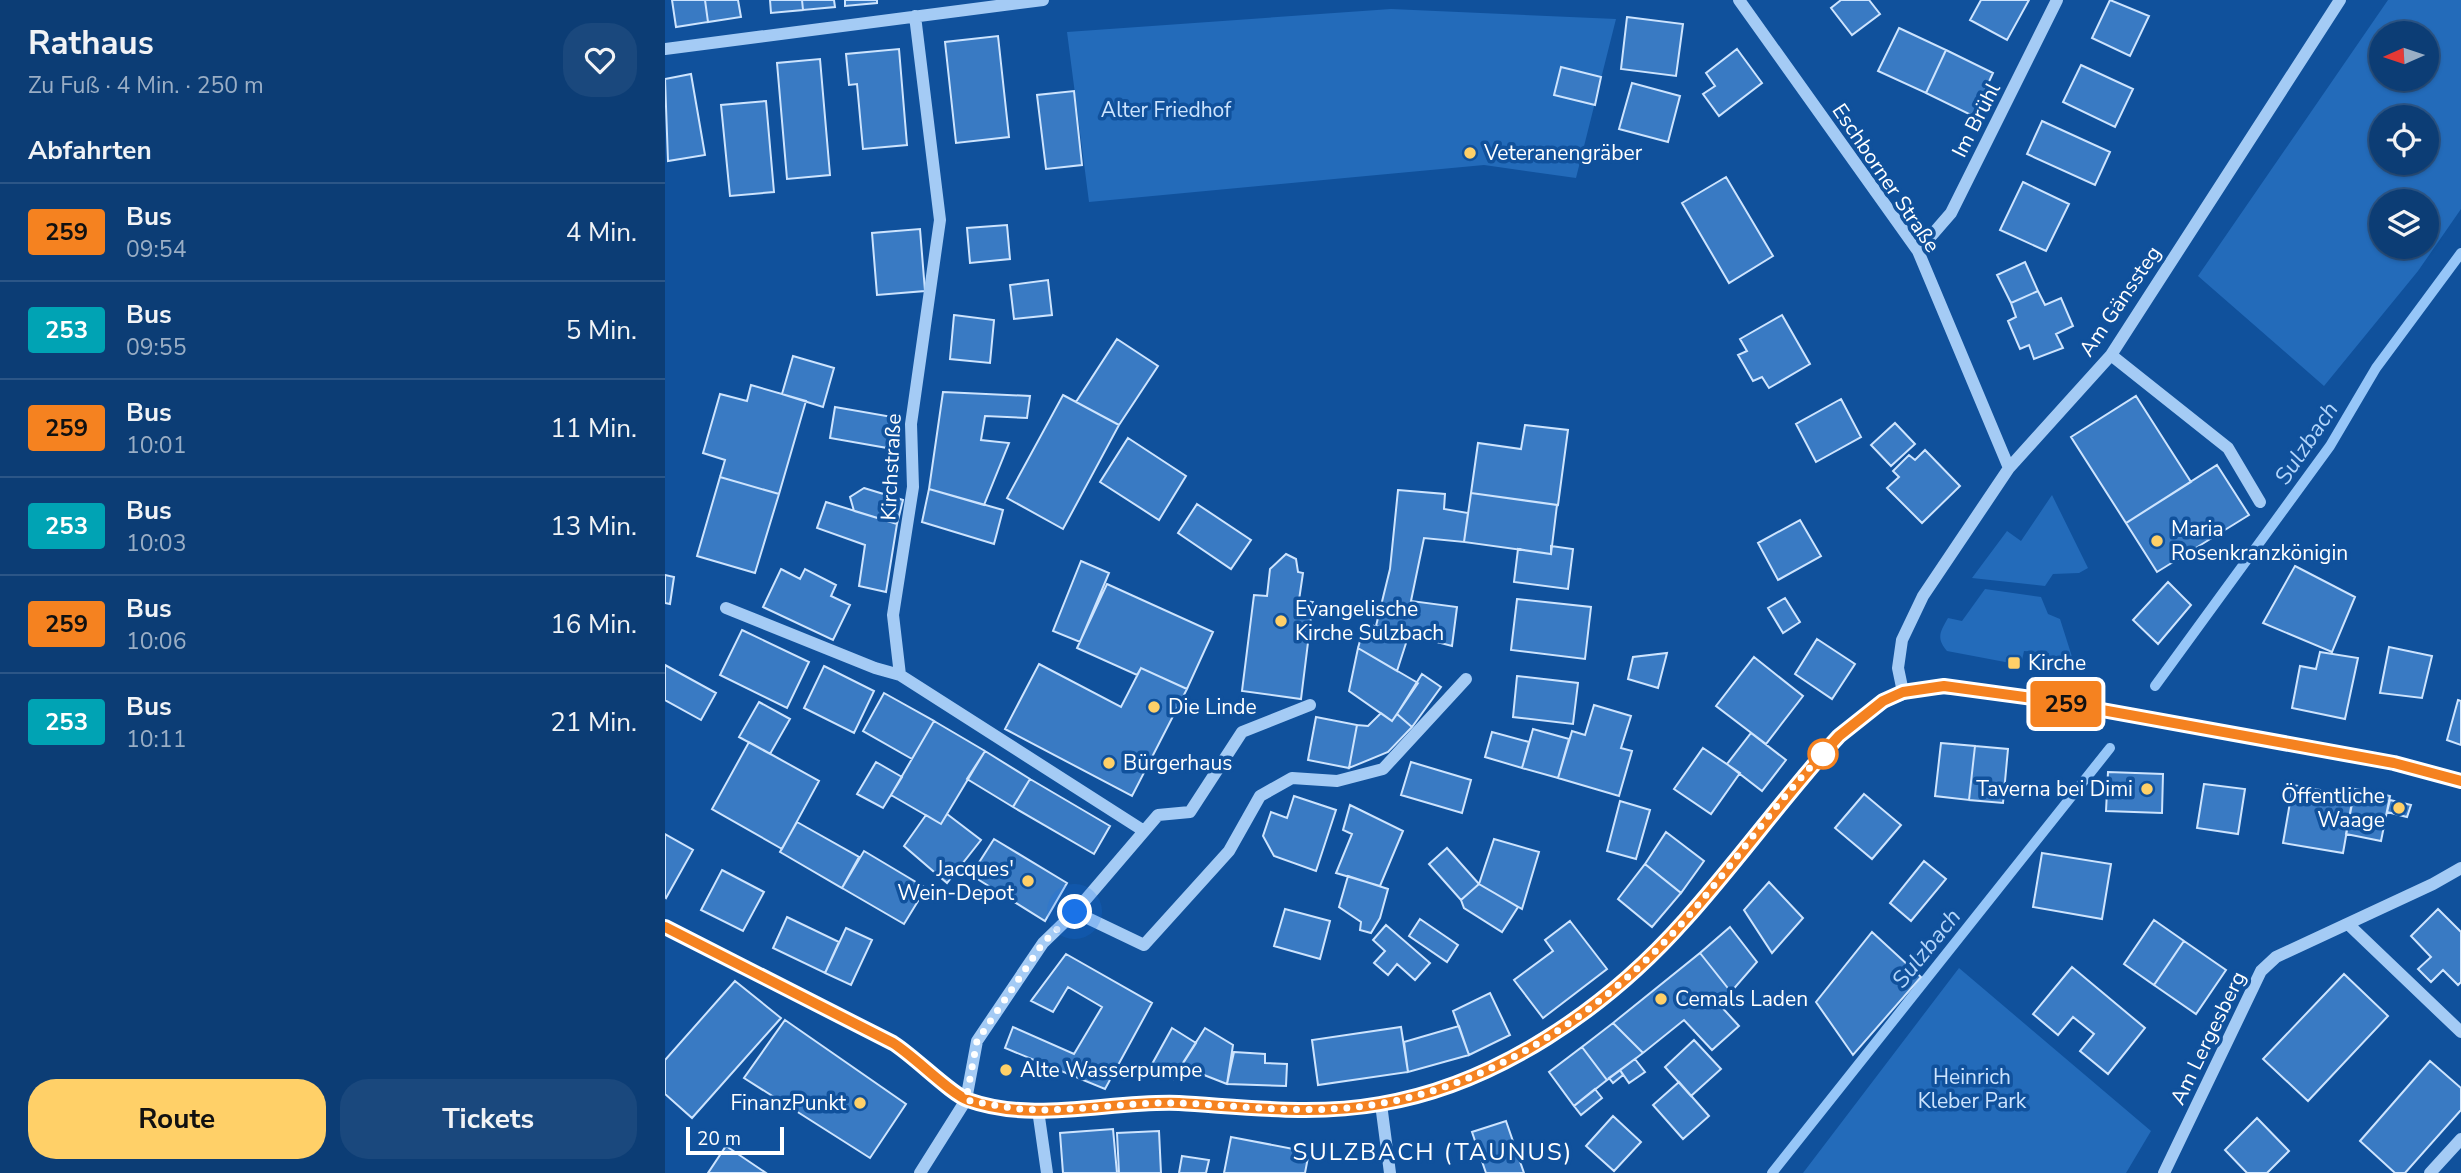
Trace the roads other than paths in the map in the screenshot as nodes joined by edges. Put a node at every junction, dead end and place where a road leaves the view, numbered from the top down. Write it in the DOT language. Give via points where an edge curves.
graph roads {
  1 [pos="1043,0"];
  2 [pos="1739,0"];
  3 [pos="2057,0"];
  4 [pos="2340,0"];
  5 [pos="915,16"];
  6 [pos="665,49"];
  7 [pos="1918,251"];
  8 [pos="2111,355"];
  9 [pos="2009,468"];
  10 [pos="2260,502"];
  11 [pos="726,608"];
  12 [pos="900,675"];
  13 [pos="1466,679"];
  14 [pos="1903,692"];
  15 [pos="1310,705"];
  16 [pos="2461,780"];
  17 [pos="1145,831"];
  18 [pos="2461,868"];
  19 [pos="1075,912"];
  20 [pos="2348,924"];
  21 [pos="665,927"];
  22 [pos="2461,1032"];
  23 [pos="966,1100"];
  24 [pos="1381,1104"];
  25 [pos="1038,1110"];
  26 [pos="2461,1139"];
  27 [pos="920,1173"];
  28 [pos="1047,1173"];
  29 [pos="1390,1173"];
  30 [pos="2164,1173"];
  31 [pos="2430,1173"];
  1 -- 5 [label="street"];
  2 -- 7 [label="street, Eschborner Straße"];
  3 -- 7 [label="street, Im Brühl" via="1951,212"];
  4 -- 8 [label="street, Am Gänssteg"];
  5 -- 6 [label="street"];
  5 -- 12 [label="street, Kirchstraße" via="940,220 911,424 912,536 893,615"];
  7 -- 9 [label="street, Eschborner Straße"];
  8 -- 9 [label="street, Am Gänssteg"];
  8 -- 10 [label="street" via="2228,447"];
  9 -- 14 [label="street, Am Gänssteg" via="1912,618 1902,640 1898,667"];
  11 -- 12 [label="street"];
  12 -- 17 [label="street" via="985,722"];
  13 -- 19 [label="street" via="1383,769 1336,781 1292,778 1260,796 1229,852 1144,945"];
  14 -- 16 [label="street" via="1944,686 2035,698 2394,763"];
  14 -- 24 [label="street" via="1874,707 1839,736 1684,921 1637,968 1544,1042 1437,1090"];
  15 -- 17 [label="street" via="1241,732 1190,812 1158,815"];
  17 -- 19 [label="street"];
  18 -- 20 [label="street, Am Lergesberg"];
  19 -- 23 [label="street" via="1043,943 977,1041"];
  20 -- 22 [label="street"];
  20 -- 30 [label="street, Am Lergesberg" via="2276,957 2261,971"];
  21 -- 23 [label="street" via="893,1043"];
  23 -- 25 [label="street"];
  23 -- 27 [label="street"];
  24 -- 25 [label="street" via="1302,1111 1175,1103"];
  24 -- 29 [label="street"];
  25 -- 28 [label="street"];
  26 -- 31 [label="street"];
}
